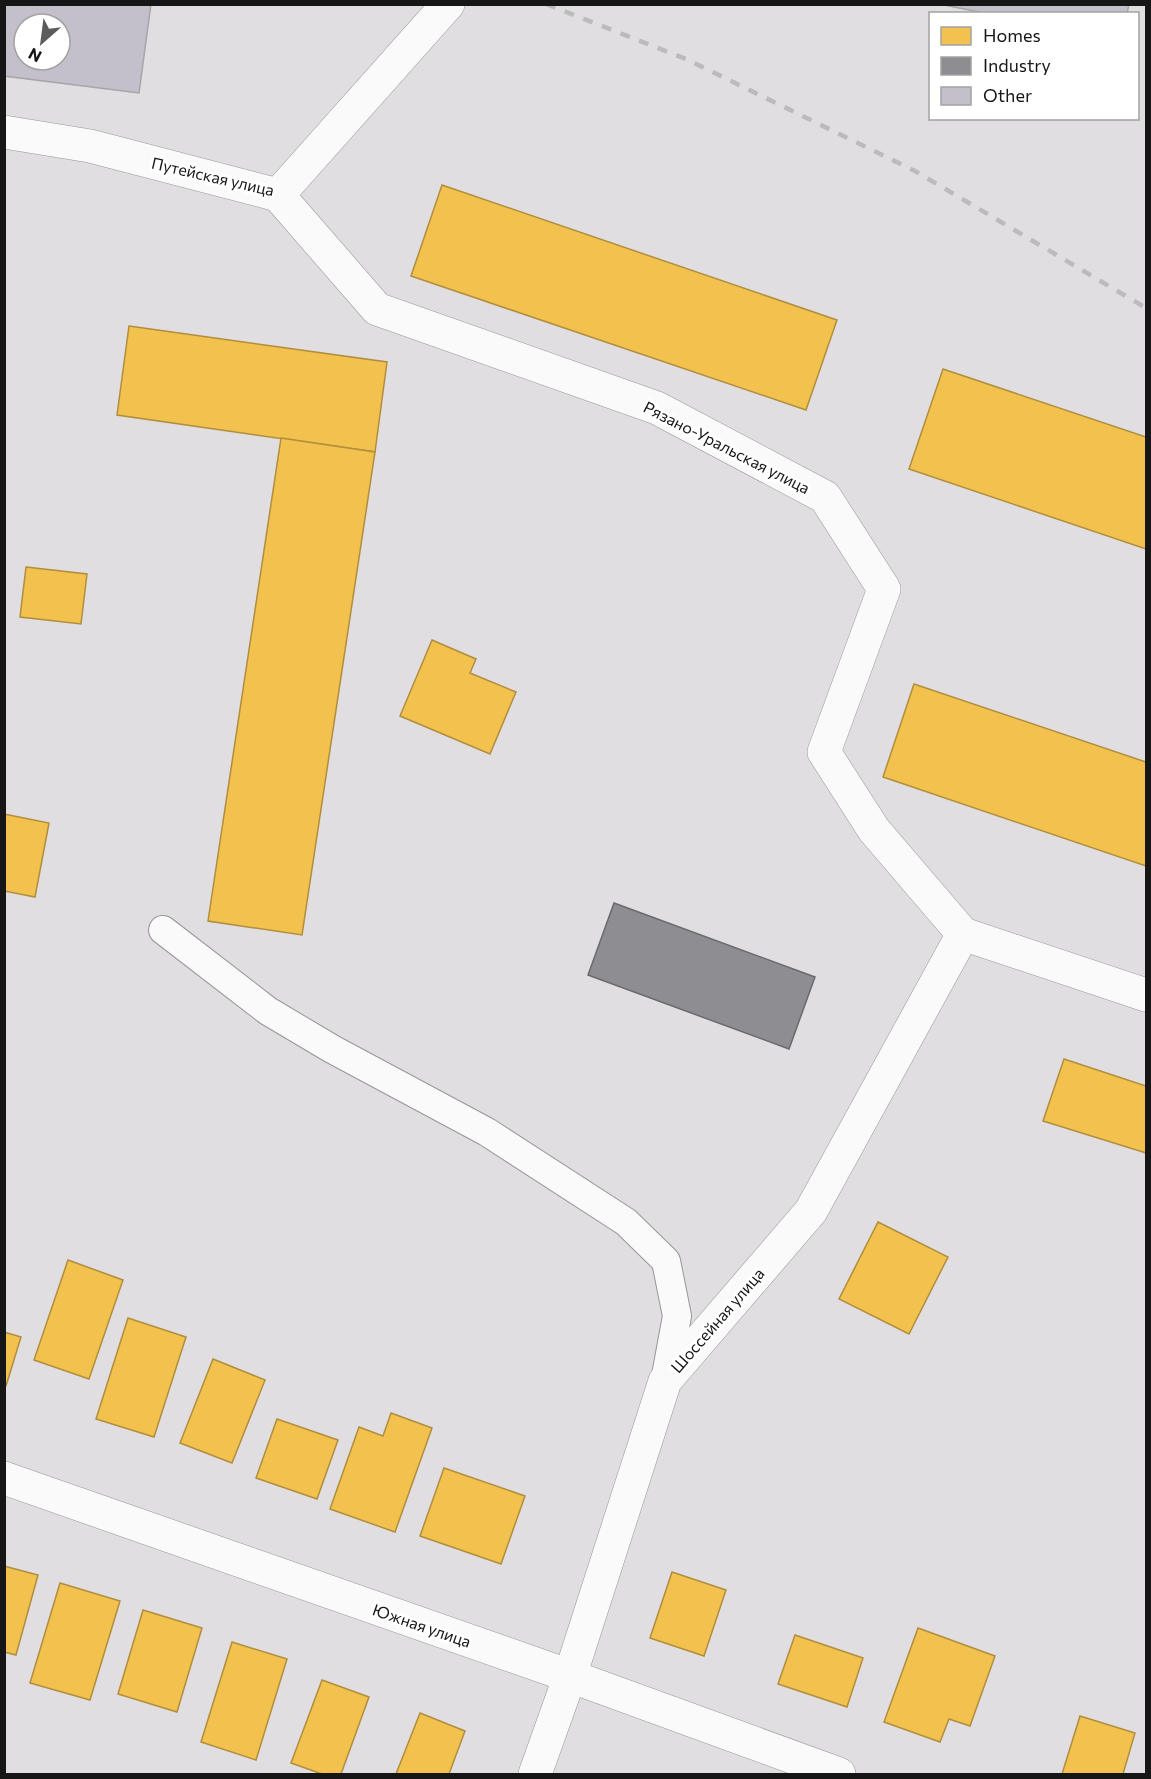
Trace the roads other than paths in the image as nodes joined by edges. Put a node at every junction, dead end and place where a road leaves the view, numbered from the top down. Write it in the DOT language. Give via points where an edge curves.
graph roads {
  1 [pos="448,4"];
  2 [pos="4,132"];
  3 [pos="278,195"];
  4 [pos="163,930"];
  5 [pos="963,934"];
  6 [pos="1146,995"];
  7 [pos="665,1381"];
  8 [pos="4,1478"];
  9 [pos="570,1676"];
  10 [pos="535,1774"];
  11 [pos="839,1774"];
  1 -- 3 [label="street, Путейская улица"];
  2 -- 3 [label="street, Путейская улица" via="90,146"];
  3 -- 5 [label="street, Рязано-Уральская улица" via="377,309 657,408 825,497 884,589 824,752 874,830"];
  4 -- 7 [label="lane" via="268,1011 487,1132 626,1222 666,1261 677,1316"];
  5 -- 6 [label="street"];
  5 -- 7 [label="street, Шоссейная улица" via="811,1211"];
  7 -- 9 [label="street, Шоссейная улица"];
  8 -- 9 [label="street, Южная улица"];
  9 -- 10 [label="street, Шоссейная улица"];
  9 -- 11 [label="street, Южная улица"];
}
